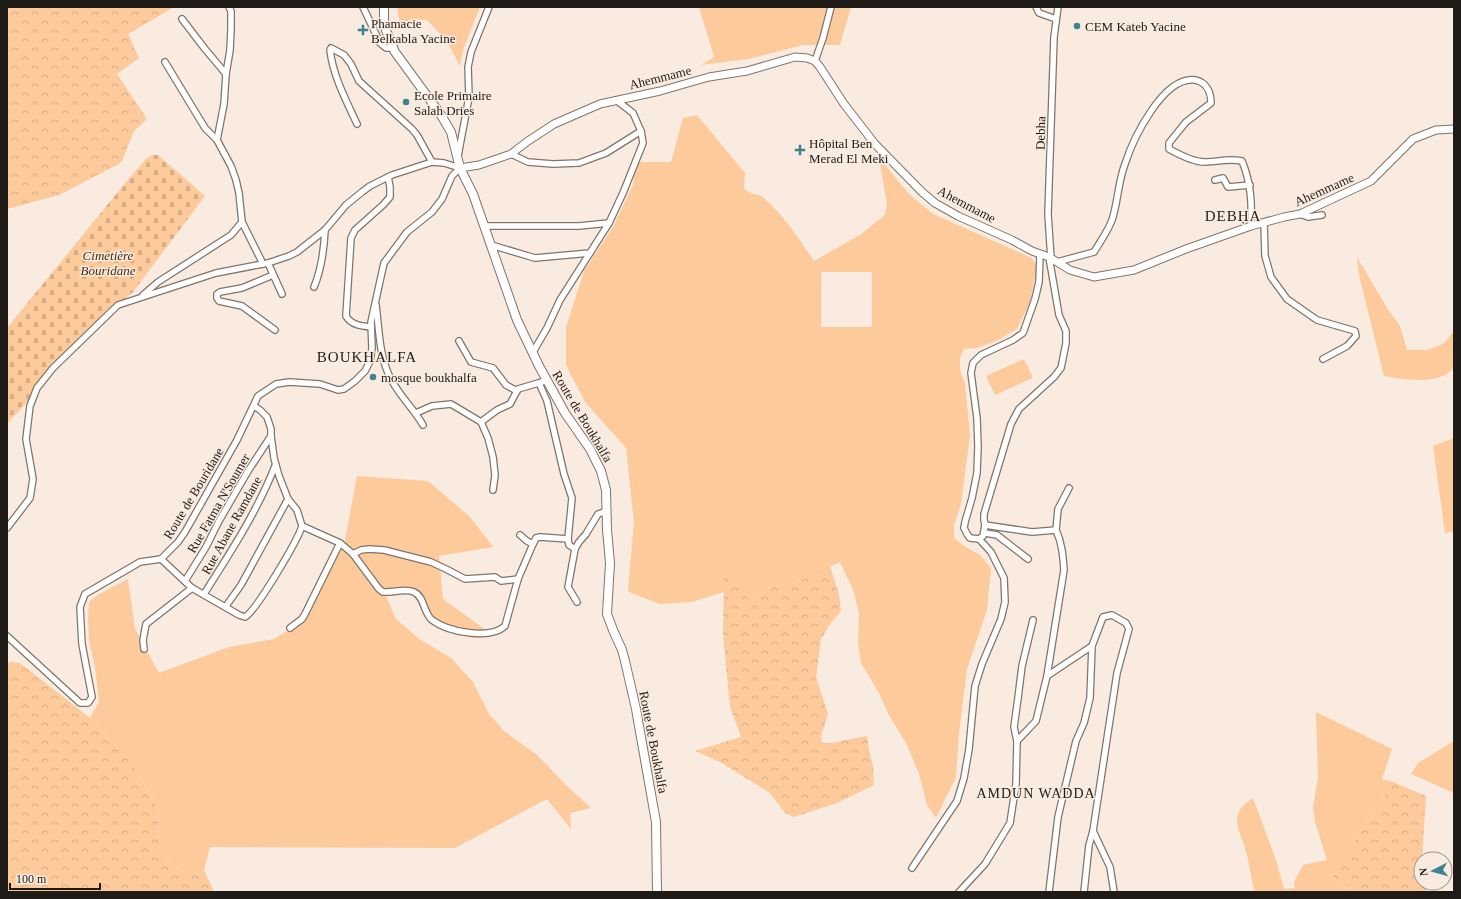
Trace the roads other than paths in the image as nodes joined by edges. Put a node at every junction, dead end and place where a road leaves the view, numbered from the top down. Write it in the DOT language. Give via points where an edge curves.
graph roads {
  1 [pos="229,7"];
  2 [pos="363,7"];
  3 [pos="384,7"];
  4 [pos="489,7"];
  5 [pos="831,7"];
  6 [pos="1036,7"];
  7 [pos="1058,7"];
  8 [pos="182,19"];
  9 [pos="1056,19"];
  10 [pos="393,48"];
  11 [pos="815,61"];
  12 [pos="165,62"];
  13 [pos="226,74"];
  14 [pos="616,100"];
  15 [pos="357,124"];
  16 [pos="1454,129"];
  17 [pos="641,131"];
  18 [pos="217,140"];
  19 [pos="512,154"];
  20 [pos="458,158"];
  21 [pos="432,162"];
  22 [pos="460,168"];
  23 [pos="388,177"];
  24 [pos="1215,180"];
  25 [pos="1250,185"];
  26 [pos="1300,214"];
  27 [pos="1322,215"];
  28 [pos="242,222"];
  29 [pos="1264,222"];
  30 [pos="609,223"];
  31 [pos="484,226"];
  32 [pos="1251,226"];
  33 [pos="325,230"];
  34 [pos="491,245"];
  35 [pos="590,253"];
  36 [pos="1040,254"];
  37 [pos="1052,259"];
  38 [pos="265,263"];
  39 [pos="273,275"];
  40 [pos="314,287"];
  41 [pos="282,294"];
  42 [pos="140,298"];
  43 [pos="376,301"];
  44 [pos="371,327"];
  45 [pos="275,330"];
  46 [pos="459,341"];
  47 [pos="533,352"];
  48 [pos="1323,359"];
  49 [pos="543,381"];
  50 [pos="517,391"];
  51 [pos="254,406"];
  52 [pos="416,413"];
  53 [pos="481,422"];
  54 [pos="423,425"];
  55 [pos="271,436"];
  56 [pos="276,466"];
  57 [pos="1068,488"];
  58 [pos="493,490"];
  59 [pos="288,499"];
  60 [pos="606,511"];
  61 [pos="985,525"];
  62 [pos="302,526"];
  63 [pos="7,528"];
  64 [pos="1056,530"];
  65 [pos="985,533"];
  66 [pos="520,534"];
  67 [pos="568,539"];
  68 [pos="979,539"];
  69 [pos="340,543"];
  70 [pos="533,544"];
  71 [pos="575,549"];
  72 [pos="353,554"];
  73 [pos="1028,558"];
  74 [pos="162,559"];
  75 [pos="518,579"];
  76 [pos="185,581"];
  77 [pos="192,588"];
  78 [pos="204,594"];
  79 [pos="577,602"];
  80 [pos="226,606"];
  81 [pos="1033,620"];
  82 [pos="290,628"];
  83 [pos="7,636"];
  84 [pos="1092,646"];
  85 [pos="144,649"];
  86 [pos="1047,676"];
  87 [pos="1017,741"];
  88 [pos="1094,831"];
  89 [pos="912,868"];
  90 [pos="657,892"];
  91 [pos="959,892"];
  92 [pos="1049,892"];
  93 [pos="1084,892"];
  94 [pos="1114,892"];
  1 -- 13 [label="street" via="231,29"];
  2 -- 10 [label="street" via="380,43 386,48"];
  3 -- 10 [label="main road, Route de Boukhalfa" via="384,24"];
  4 -- 20 [label="street" via="471,52 468,67 469,97"];
  5 -- 11 [label="street"];
  6 -- 9 [label="street" via="1039,13"];
  7 -- 9 [label="street, Debha"];
  8 -- 13 [label="street"];
  9 -- 37 [label="street, Debha" via="1048,214"];
  10 -- 20 [label="main road, Route de Boukhalfa" via="446,122"];
  11 -- 14 [label="street, Ahemmame" via="795,57 747,71 708,77"];
  11 -- 36 [label="street, Ahemmame" via="875,144 922,192 958,216"];
  12 -- 18 [label="street" via="205,128"];
  13 -- 18 [label="street" via="224,104"];
  14 -- 17 [label="street" via="633,112"];
  14 -- 19 [label="street, Ahemmame" via="600,104 554,124"];
  15 -- 21 [label="street" via="331,61 331,48 344,55 359,81 412,129"];
  16 -- 26 [label="street, Ahemmame" via="1436,130 1412,139 1371,181"];
  17 -- 19 [label="street" via="606,153 579,163 528,162"];
  17 -- 30 [label="street" via="643,143"];
  18 -- 28 [label="street" via="236,180"];
  19 -- 22 [label="street, Ahemmame" via="484,164"];
  20 -- 22 [label="main road, Route de Boukhalfa"];
  21 -- 22 [label="street"];
  21 -- 23 [label="street"];
  22 -- 31 [label="main road, Route de Boukhalfa" via="473,194"];
  22 -- 43 [label="street" via="452,176 442,199 432,212 407,232 384,263"];
  23 -- 33 [label="street" via="370,186 346,205"];
  23 -- 44 [label="street" via="390,197 355,230 351,238 346,316 354,324"];
  24 -- 25 [label="street" via="1223,178 1228,187"];
  25 -- 32 [label="street"];
  25 -- 37 [label="street" via="1242,161 1232,159 1204,162 1169,149 1169,143 1174,135 1211,103 1211,94 1206,85 1196,80 1186,81 1171,88 1159,99 1144,122 1125,163 1111,221 1094,252"];
  26 -- 27 [label="street" via="1308,217"];
  26 -- 29 [label="street, Ahemmame"];
  28 -- 38 [label="street"];
  28 -- 42 [label="street" via="231,235 158,282"];
  29 -- 32 [label="street, Ahemmame"];
  29 -- 48 [label="street" via="1265,256 1271,277 1287,299 1318,320 1355,331 1356,336 1347,346"];
  30 -- 31 [label="street" via="579,226"];
  30 -- 35 [label="street"];
  31 -- 34 [label="main road, Route de Boukhalfa"];
  32 -- 37 [label="street, Ahemmame" via="1134,270 1094,277 1070,270"];
  33 -- 38 [label="street" via="297,252"];
  33 -- 40 [label="street" via="324,251"];
  34 -- 35 [label="street" via="535,258"];
  34 -- 47 [label="main road, Route de Boukhalfa" via="518,320"];
  35 -- 47 [label="street" via="560,300"];
  36 -- 37 [label="street, Ahemmame"];
  36 -- 68 [label="street" via="1035,299 1022,333 973,362 971,373 977,418 977,473 964,528 970,538"];
  37 -- 61 [label="street, Debha" via="1059,315 1066,331 1061,368 1019,410 1011,424 984,514"];
  38 -- 39 [label="street"];
  38 -- 42 [label="street" via="216,273"];
  39 -- 41 [label="street"];
  39 -- 45 [label="street" via="242,288 220,292 217,298 219,301 242,306"];
  42 -- 63 [label="street" via="118,306 53,368 37,388 30,406 26,439 34,479 30,498"];
  43 -- 44 [label="street"];
  43 -- 52 [label="street" via="381,346 388,373"];
  44 -- 51 [label="street, Route de Bouridane" via="370,361 365,372 344,389 310,383 276,384 258,396"];
  46 -- 50 [label="street" via="470,362 493,368 506,384"];
  47 -- 49 [label="main road, Route de Boukhalfa"];
  49 -- 50 [label="street"];
  49 -- 60 [label="main road, Route de Boukhalfa" via="598,464 604,480"];
  49 -- 67 [label="street" via="572,498"];
  50 -- 53 [label="street" via="510,404"];
  51 -- 55 [label="street" via="267,417"];
  51 -- 74 [label="street, Route de Bouridane" via="185,532"];
  52 -- 53 [label="street" via="432,406 451,404"];
  52 -- 54 [label="street"];
  53 -- 58 [label="street" via="493,457"];
  55 -- 56 [label="street"];
  55 -- 76 [label="street, Rue Fatma N'Soumer"];
  56 -- 59 [label="street"];
  56 -- 78 [label="street, Rue Abane Ramdane" via="244,530"];
  57 -- 64 [label="street" via="1058,509"];
  59 -- 62 [label="street" via="297,510"];
  59 -- 80 [label="street" via="241,585"];
  60 -- 71 [label="street" via="598,514"];
  60 -- 90 [label="main road, Route de Boukhalfa" via="610,563 607,614 625,661 653,797"];
  61 -- 64 [label="street" via="1032,532"];
  61 -- 65 [label="street, Debha"];
  62 -- 69 [label="street"];
  62 -- 80 [label="street" via="300,534 249,615 238,615"];
  64 -- 86 [label="street" via="1060,538 1064,570"];
  65 -- 68 [label="street"];
  65 -- 73 [label="street" via="997,535"];
  66 -- 70 [label="street"];
  67 -- 70 [label="street" via="540,537 536,538"];
  67 -- 71 [label="street"];
  68 -- 89 [label="street" via="991,552 1004,578 1001,619 975,686 969,749 957,801"];
  69 -- 72 [label="street"];
  69 -- 82 [label="street" via="305,614"];
  70 -- 75 [label="street"];
  71 -- 79 [label="street" via="568,587"];
  72 -- 75 [label="street" via="361,550 384,550 431,562 465,579"];
  72 -- 75 [label="street" via="383,592 414,592 421,597 428,615 433,620 446,627 469,633 485,634 501,630 505,626"];
  74 -- 76 [label="street"];
  74 -- 83 [label="street" via="140,562 85,594 80,607 82,644 92,696 88,703 80,703"];
  76 -- 77 [label="street"];
  77 -- 78 [label="street"];
  77 -- 85 [label="street" via="146,624 142,640"];
  78 -- 80 [label="street"];
  81 -- 87 [label="street" via="1022,666 1014,728"];
  84 -- 86 [label="street"];
  84 -- 88 [label="street" via="1103,617 1112,615 1126,623 1129,629 1117,673"];
  84 -- 92 [label="street" via="1090,698 1084,723 1076,741 1058,817"];
  86 -- 87 [label="street" via="1036,721"];
  87 -- 91 [label="street" via="1016,784 1010,823 985,864"];
  88 -- 93 [label="street" via="1089,845"];
  88 -- 94 [label="street" via="1110,867"];
}
